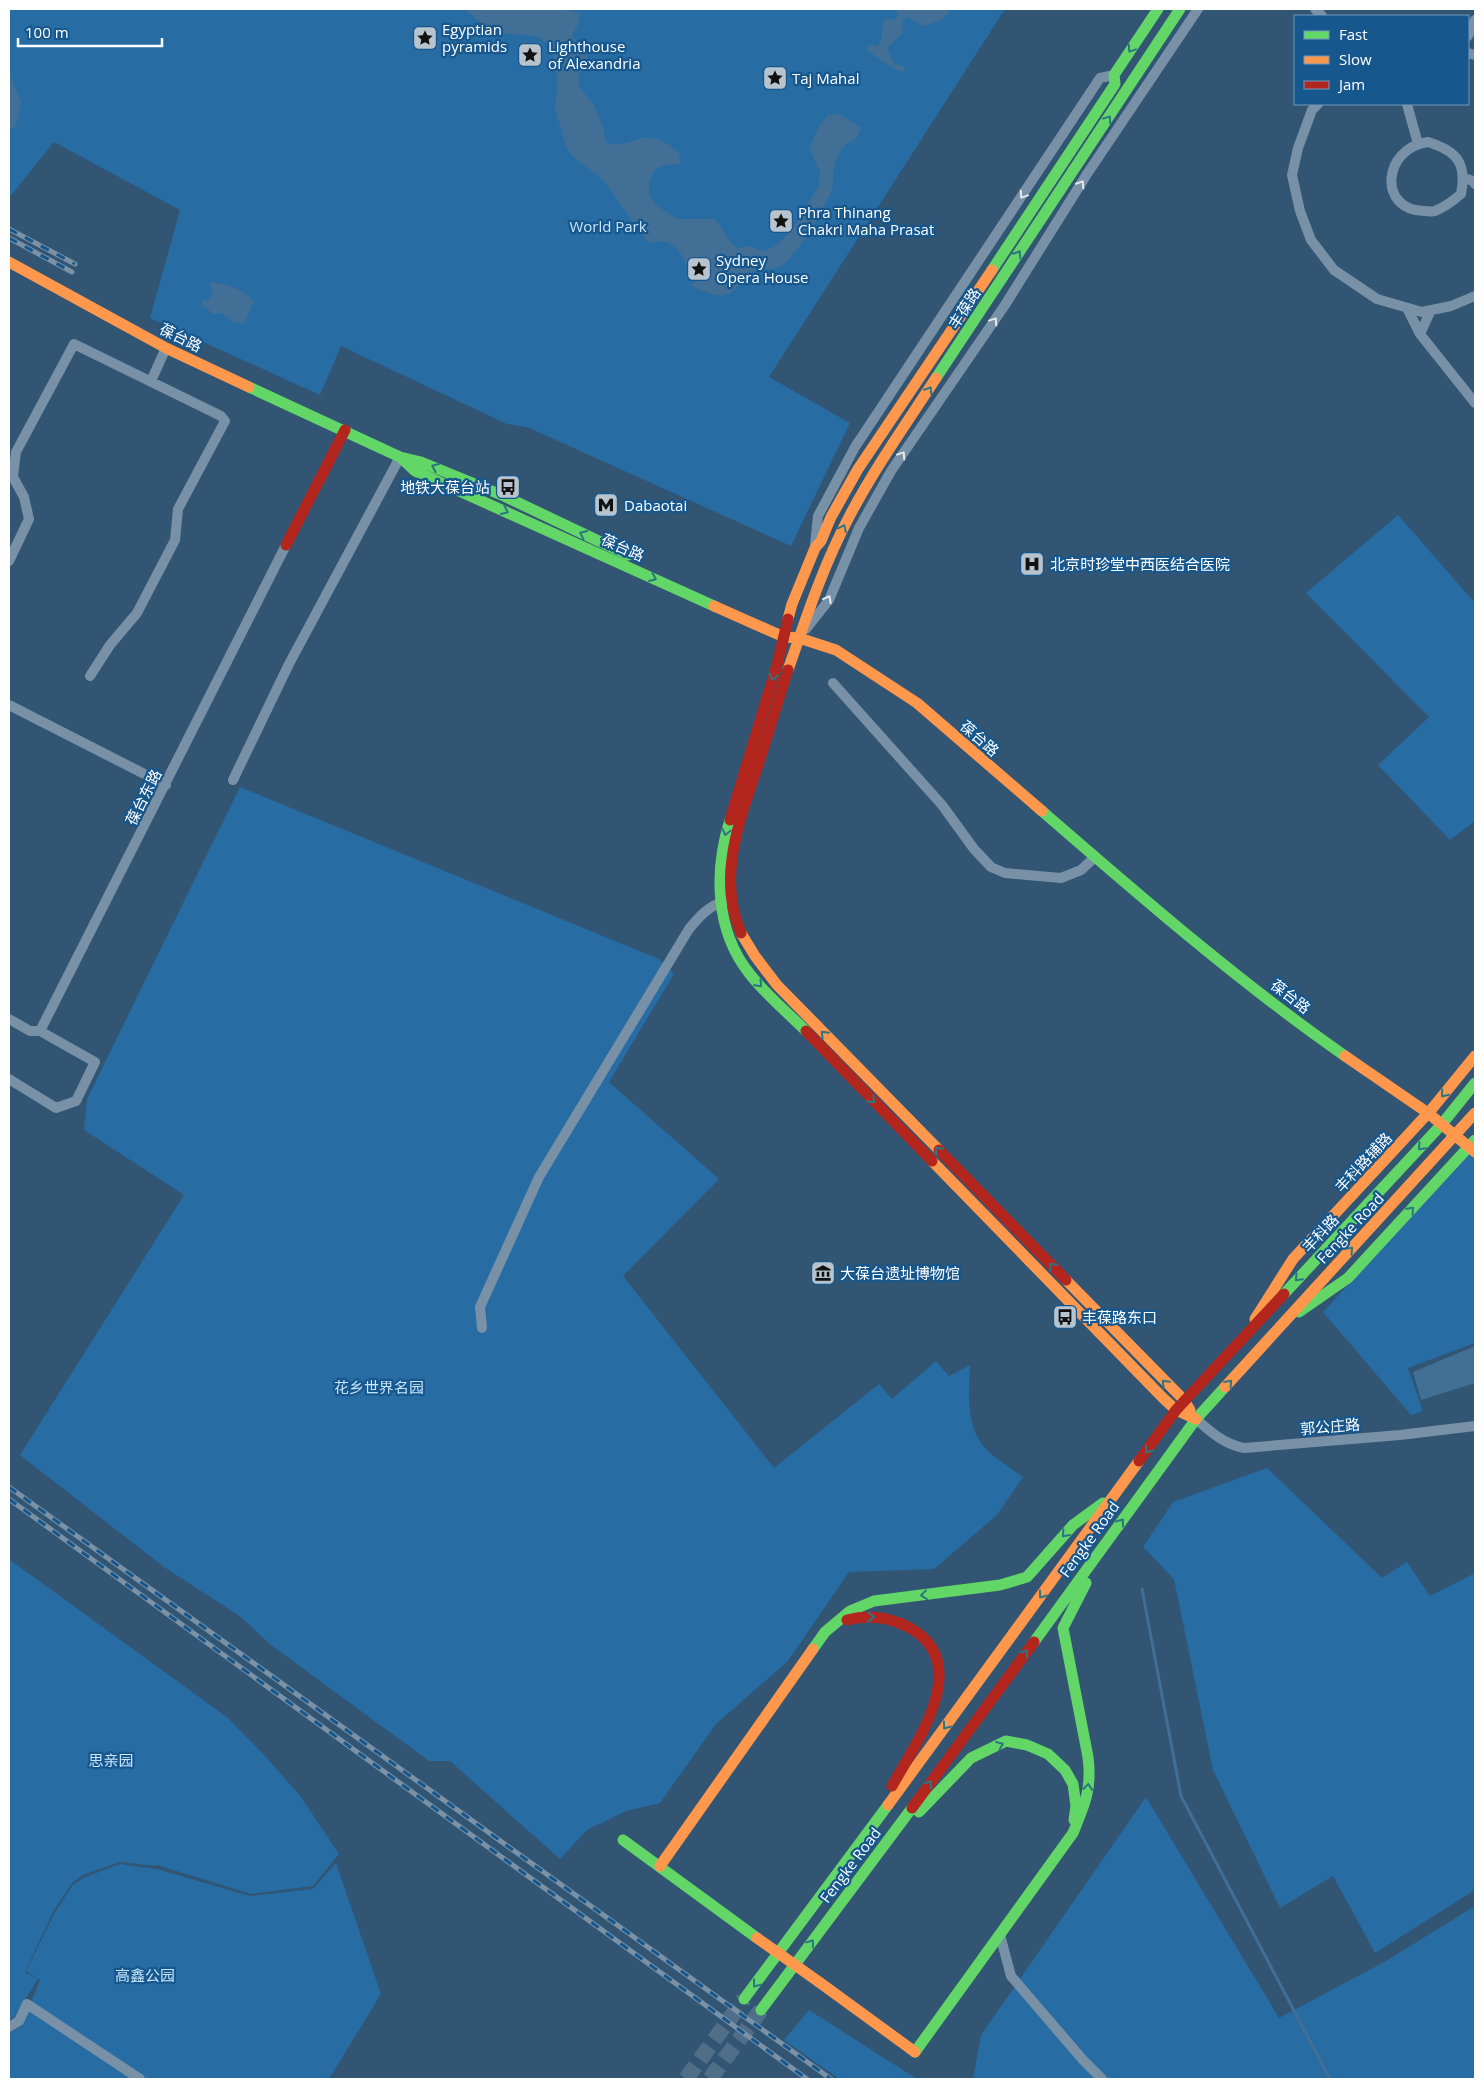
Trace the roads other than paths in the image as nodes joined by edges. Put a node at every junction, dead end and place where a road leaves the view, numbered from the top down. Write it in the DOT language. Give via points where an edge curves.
graph roads {
  1 [pos="1158,9"];
  2 [pos="1180,9"];
  3 [pos="1198,9"];
  4 [pos="1475,20"];
  5 [pos="1469,34"];
  6 [pos="1316,105"];
  7 [pos="1407,105"];
  8 [pos="1418,144"];
  9 [pos="1464,178"];
  10 [pos="1475,184"];
  11 [pos="9,262"];
  12 [pos="1475,296"];
  13 [pos="1407,308"];
  14 [pos="1432,310"];
  15 [pos="1420,334"];
  16 [pos="166,348"];
  17 [pos="151,381"];
  18 [pos="1475,403"];
  19 [pos="345,430"];
  20 [pos="400,457"];
  21 [pos="286,545"];
  22 [pos="9,561"];
  23 [pos="785,633"];
  24 [pos="800,638"];
  25 [pos="90,676"];
  26 [pos="833,683"];
  27 [pos="9,705"];
  28 [pos="233,780"];
  29 [pos="166,785"];
  30 [pos="1095,857"];
  31 [pos="726,902"];
  32 [pos="9,1019"];
  33 [pos="40,1031"];
  34 [pos="1475,1056"];
  35 [pos="9,1079"];
  36 [pos="1475,1084"];
  37 [pos="1428,1113"];
  38 [pos="1475,1114"];
  39 [pos="1442,1124"];
  40 [pos="1456,1136"];
  41 [pos="1473,1146"];
  42 [pos="1283,1322"];
  43 [pos="482,1328"];
  44 [pos="1242,1338"];
  45 [pos="1184,1400"];
  46 [pos="1176,1410"];
  47 [pos="1196,1419"];
  48 [pos="1475,1426"];
  49 [pos="1117,1493"];
  50 [pos="1106,1542"];
  51 [pos="825,1632"];
  52 [pos="871,1829"];
  53 [pos="1073,1833"];
  54 [pos="623,1840"];
  55 [pos="884,1844"];
  56 [pos="660,1866"];
  57 [pos="1000,1935"];
  58 [pos="744,1999"];
  59 [pos="761,2010"];
  60 [pos="9,2027"];
  61 [pos="140,2079"];
  62 [pos="1102,2079"];
  1 -- 23 [label="main road, 丰葆路, one-way" via="1114,76 1115,84 1084,132 863,462 815,548 792,604"];
  24 -- 2 [label="main road, 丰葆路, one-way" via="839,537 866,487"];
  24 -- 3 [label="street, one-way" via="829,600 859,528 891,471"];
  4 -- 5 [label="street"];
  6 -- 13 [label="street" via="1298,148 1292,175 1311,240 1334,270 1357,287 1377,299"];
  7 -- 8 [label="street"];
  8 -- 9 [label="street" via="1428,142 1444,147 1459,160"];
  8 -- 9 [label="street" via="1402,153 1392,172 1391,186 1400,203 1415,211 1434,212 1461,194"];
  9 -- 10 [label="street"];
  11 -- 16 [label="main road, 葆台路"];
  12 -- 14 [label="street"];
  13 -- 14 [label="street" via="1422,312"];
  13 -- 15 [label="street"];
  14 -- 15 [label="street"];
  15 -- 18 [label="street"];
  16 -- 17 [label="street"];
  16 -- 19 [label="main road, 葆台路"];
  17 -- 22 [label="street" via="74,344 16,452 13,477 24,497 29,519"];
  17 -- 25 [label="street" via="225,421 178,509 175,540 137,614 110,645"];
  19 -- 20 [label="main road, 葆台路"];
  19 -- 21 [label="main road"];
  20 -- 23 [label="main road, 葆台路" via="415,471"];
  20 -- 28 [label="street" via="290,664"];
  21 -- 29 [label="street, 葆台东路"];
  23 -- 24 [label="main road, 葆台路"];
  23 -- 31 [label="main road, 丰葆路, one-way" via="727,828 719,870"];
  24 -- 30 [label="main road, 葆台路" via="836,650 917,703"];
  24 -- 31 [label="main road, 丰葆路" via="743,812"];
  26 -- 30 [label="street" via="942,805 990,867 1004,872 1061,878 1081,870"];
  27 -- 29 [label="street"];
  29 -- 33 [label="street, 葆台东路"];
  30 -- 37 [label="main road, 葆台路" via="1312,1032"];
  31 -- 43 [label="street" via="702,913 689,929 539,1177 480,1307"];
  45 -- 31 [label="main road, one-way" via="777,985 747,947"];
  31 -- 46 [label="main road, one-way" via="731,941 749,973"];
  32 -- 33 [label="street" via="30,1031"];
  33 -- 35 [label="street" via="95,1062 76,1101 56,1108"];
  34 -- 37 [label="main road, 丰科路辅路, one-way"];
  36 -- 39 [label="main road, 丰科路"];
  37 -- 39 [label="main road, 葆台路"];
  37 -- 44 [label="main road, 丰科路辅路" via="1293,1259"];
  38 -- 40 [label="main road, Fengke Road"];
  39 -- 40 [label="main road, 葆台路"];
  39 -- 44 [label="main road, 丰科路, one-way"];
  40 -- 41 [label="main road, 葆台路"];
  42 -- 40 [label="main road, Fengke Road, one-way"];
  42 -- 41 [label="main road, one-way" via="1348,1278"];
  47 -- 42 [label="main road, Fengke Road, one-way"];
  44 -- 45 [label="main road, 丰科路"];
  45 -- 46 [label="main road, Fengke Road"];
  45 -- 47 [label="main road"];
  46 -- 47 [label="main road"];
  46 -- 49 [label="main road, Fengke Road, one-way"];
  47 -- 48 [label="street, 郭公庄路" via="1230,1445 1244,1448"];
  50 -- 47 [label="main road, Fengke Road, one-way"];
  49 -- 51 [label="main road, one-way" via="1073,1526 1028,1577 1000,1585 874,1601 850,1612"];
  49 -- 52 [label="main road, Fengke Road, one-way"];
  53 -- 50 [label="main road, one-way" via="1087,1800 1090,1775 1063,1628"];
  55 -- 50 [label="main road, Fengke Road, one-way"];
  51 -- 52 [label="main road, one-way" via="849,1619 870,1616 893,1620 912,1629 927,1642 937,1661 940,1677 934,1704"];
  51 -- 56 [label="main road"];
  52 -- 58 [label="main road, Fengke Road, one-way"];
  55 -- 53 [label="main road, one-way" via="970,1758 1006,1742 1027,1745 1048,1754 1065,1770 1072,1784 1076,1806"];
  53 -- 57 [label="main road"];
  54 -- 56 [label="main road"];
  59 -- 55 [label="main road, Fengke Road, one-way"];
  56 -- 57 [label="main road, bridge" via="915,2052"];
  57 -- 62 [label="street" via="1012,1976 1082,2060"];
  60 -- 61 [label="street" via="19,2021 27,2004"];
}
